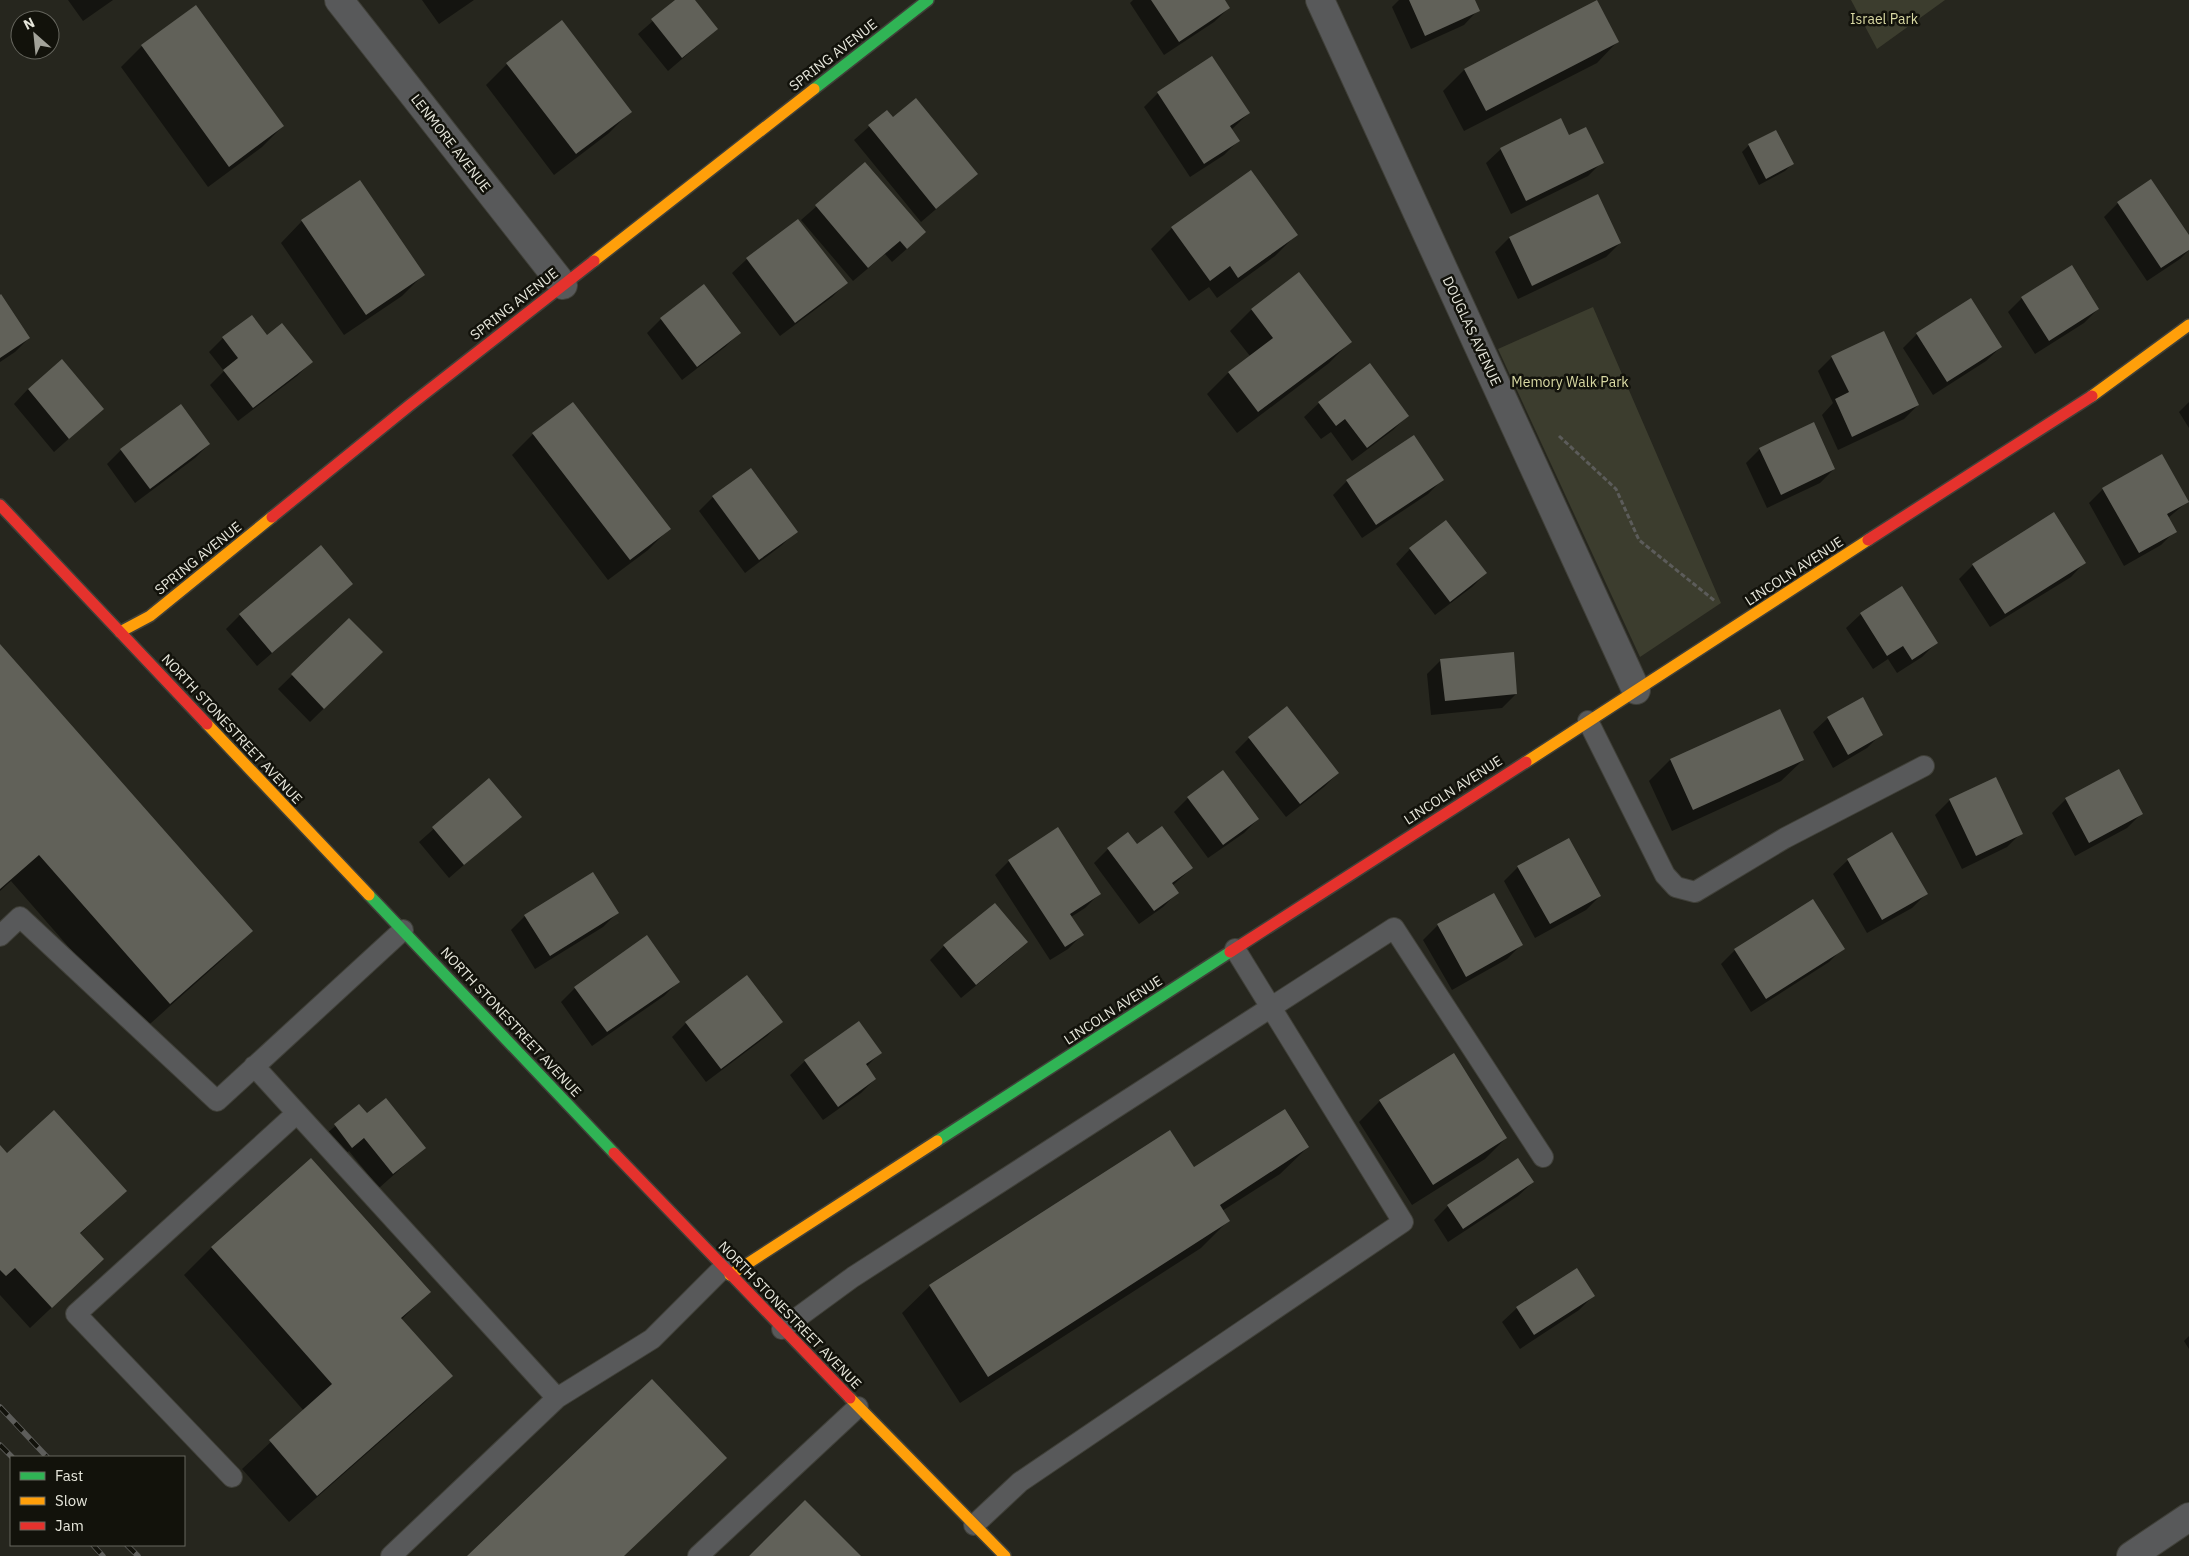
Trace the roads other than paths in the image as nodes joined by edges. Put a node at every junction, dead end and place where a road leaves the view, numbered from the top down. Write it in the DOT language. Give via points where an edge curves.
graph roads {
  1 [pos="339,0"];
  2 [pos="928,0"];
  3 [pos="1320,0"];
  4 [pos="563,285"];
  5 [pos="2189,325"];
  6 [pos="0,504"];
  7 [pos="120,632"];
  8 [pos="1636,690"];
  9 [pos="1588,721"];
  10 [pos="1924,766"];
  11 [pos="403,930"];
  12 [pos="0,936"];
  13 [pos="1235,949"];
  14 [pos="1272,1009"];
  15 [pos="254,1066"];
  16 [pos="297,1113"];
  17 [pos="1543,1157"];
  18 [pos="727,1272"];
  19 [pos="782,1329"];
  20 [pos="557,1398"];
  21 [pos="858,1407"];
  22 [pos="232,1476"];
  23 [pos="2189,1517"];
  24 [pos="974,1525"];
  25 [pos="391,1556"];
  26 [pos="698,1556"];
  27 [pos="1005,1556"];
  28 [pos="2131,1556"];
  1 -- 4 [label="street, LENMORE AVENUE"];
  2 -- 4 [label="street, SPRING AVENUE"];
  3 -- 8 [label="street, DOUGLAS AVENUE"];
  4 -- 7 [label="street, SPRING AVENUE" via="150,616"];
  5 -- 8 [label="street, LINCOLN AVENUE" via="2103,389"];
  6 -- 7 [label="street, NORTH STONESTREET AVENUE"];
  7 -- 11 [label="street, NORTH STONESTREET AVENUE"];
  8 -- 9 [label="street, LINCOLN AVENUE"];
  9 -- 10 [label="lane" via="1665,875 1676,886 1695,892 1785,838"];
  9 -- 13 [label="street, LINCOLN AVENUE"];
  11 -- 15 [label="lane"];
  11 -- 18 [label="street, NORTH STONESTREET AVENUE"];
  12 -- 15 [label="lane" via="20,918 217,1100"];
  13 -- 14 [label="lane"];
  13 -- 18 [label="street, LINCOLN AVENUE"];
  14 -- 17 [label="lane" via="1394,928"];
  14 -- 19 [label="lane" via="853,1277"];
  14 -- 24 [label="lane" via="1403,1222 1020,1482"];
  15 -- 16 [label="lane"];
  16 -- 20 [label="lane"];
  16 -- 22 [label="lane" via="76,1314"];
  18 -- 19 [label="street, NORTH STONESTREET AVENUE"];
  18 -- 20 [label="lane" via="652,1339"];
  19 -- 21 [label="street, NORTH STONESTREET AVENUE"];
  20 -- 25 [label="lane"];
  21 -- 24 [label="street, NORTH STONESTREET AVENUE"];
  21 -- 26 [label="lane"];
  23 -- 28 [label="street"];
  24 -- 27 [label="street, NORTH STONESTREET AVENUE"];
}
